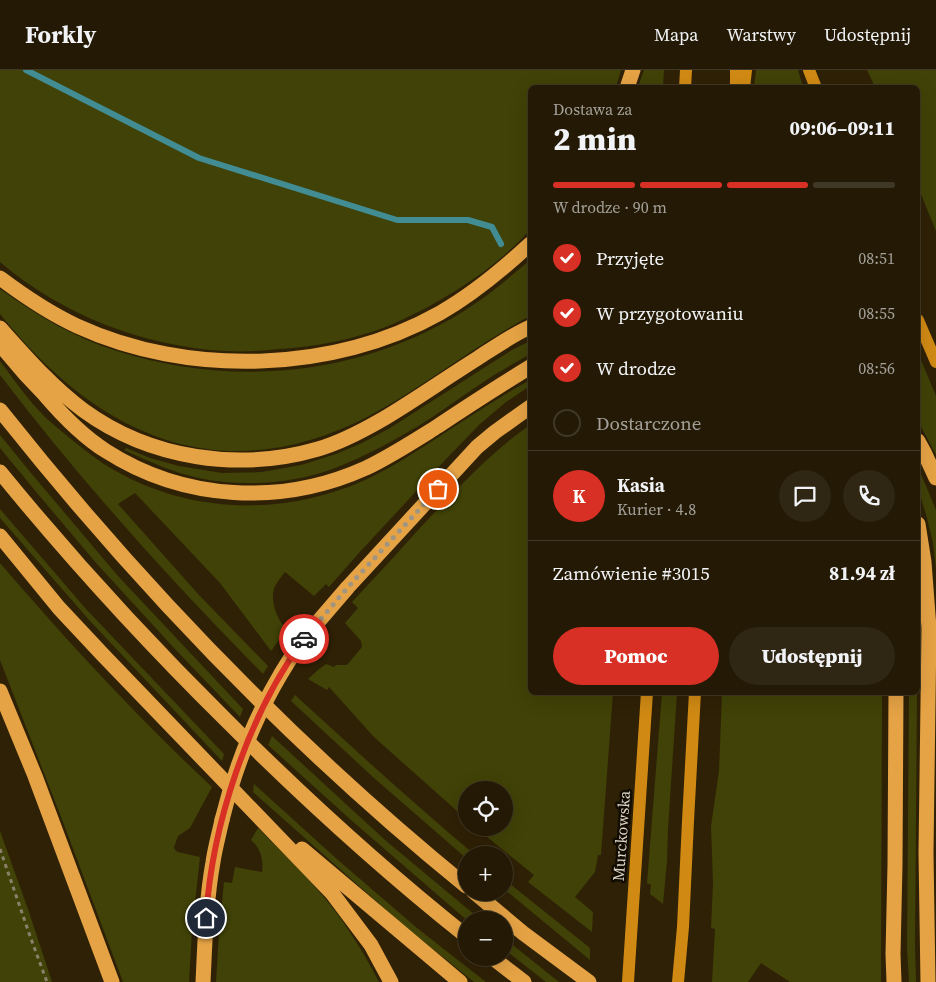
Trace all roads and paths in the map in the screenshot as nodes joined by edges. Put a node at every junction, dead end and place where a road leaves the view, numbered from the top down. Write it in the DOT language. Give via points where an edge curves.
graph roads {
  1 [pos="633,70"];
  2 [pos="686,70"];
  3 [pos="736,70"];
  4 [pos="746,70"];
  5 [pos="809,70"];
  6 [pos="628,85"];
  7 [pos="685,85"];
  8 [pos="736,85"];
  9 [pos="744,85"];
  10 [pos="815,85"];
  11 [pos="528,246"];
  12 [pos="0,278"];
  13 [pos="920,325"];
  14 [pos="0,328"];
  15 [pos="528,328"];
  16 [pos="0,344"];
  17 [pos="936,362"];
  18 [pos="528,368"];
  19 [pos="528,408"];
  20 [pos="0,410"];
  21 [pos="920,445"];
  22 [pos="0,472"];
  23 [pos="936,478"];
  24 [pos="0,536"];
  25 [pos="920,537"];
  26 [pos="0,692"];
  27 [pos="647,695"];
  28 [pos="695,695"];
  29 [pos="896,695"];
  30 [pos="242,798"];
  31 [pos="0,849"];
  32 [pos="458,879"];
  33 [pos="485,901"];
  34 [pos="458,930"];
  35 [pos="503,966"];
  36 [pos="47,982"];
  37 [pos="112,982"];
  38 [pos="203,982"];
  39 [pos="391,982"];
  40 [pos="460,982"];
  41 [pos="524,982"];
  42 [pos="588,982"];
  43 [pos="628,982"];
  44 [pos="678,982"];
  45 [pos="894,982"];
  46 [pos="928,982"];
  1 -- 6 [label="highway"];
  2 -- 7 [label="main road"];
  3 -- 8 [label="main road"];
  4 -- 9 [label="main road"];
  5 -- 10 [label="main road"];
  11 -- 12 [label="highway" via="465,298 416,324 334,353 274,361 205,360 141,349 108,339 45,310"];
  13 -- 17 [label="main road"];
  14 -- 15 [label="highway" via="58,390 108,426 155,447 211,459 233,460 295,455 348,436 381,420"];
  16 -- 18 [label="highway" via="68,421 105,451 146,472 183,485 244,494 298,489 366,468"];
  19 -- 38 [label="highway, bridge" via="477,448 348,587 305,637 282,672 256,722 236,772 222,820 207,905"];
  20 -- 32 [label="highway" via="133,568 220,660 322,760"];
  21 -- 23 [label="highway"];
  22 -- 34 [label="highway" via="102,592 240,735 343,832"];
  24 -- 30 [label="highway" via="59,608"];
  25 -- 46 [label="highway" via="929,628"];
  26 -- 37 [label="highway"];
  27 -- 43 [label="main road, Murckowska"];
  28 -- 44 [label="main road"];
  29 -- 45 [label="highway"];
  30 -- 39 [label="highway" via="332,893 371,945"];
  30 -- 40 [label="highway"];
  31 -- 36 [label="path"];
  33 -- 42 [label="highway"];
  35 -- 41 [label="highway"];
}
